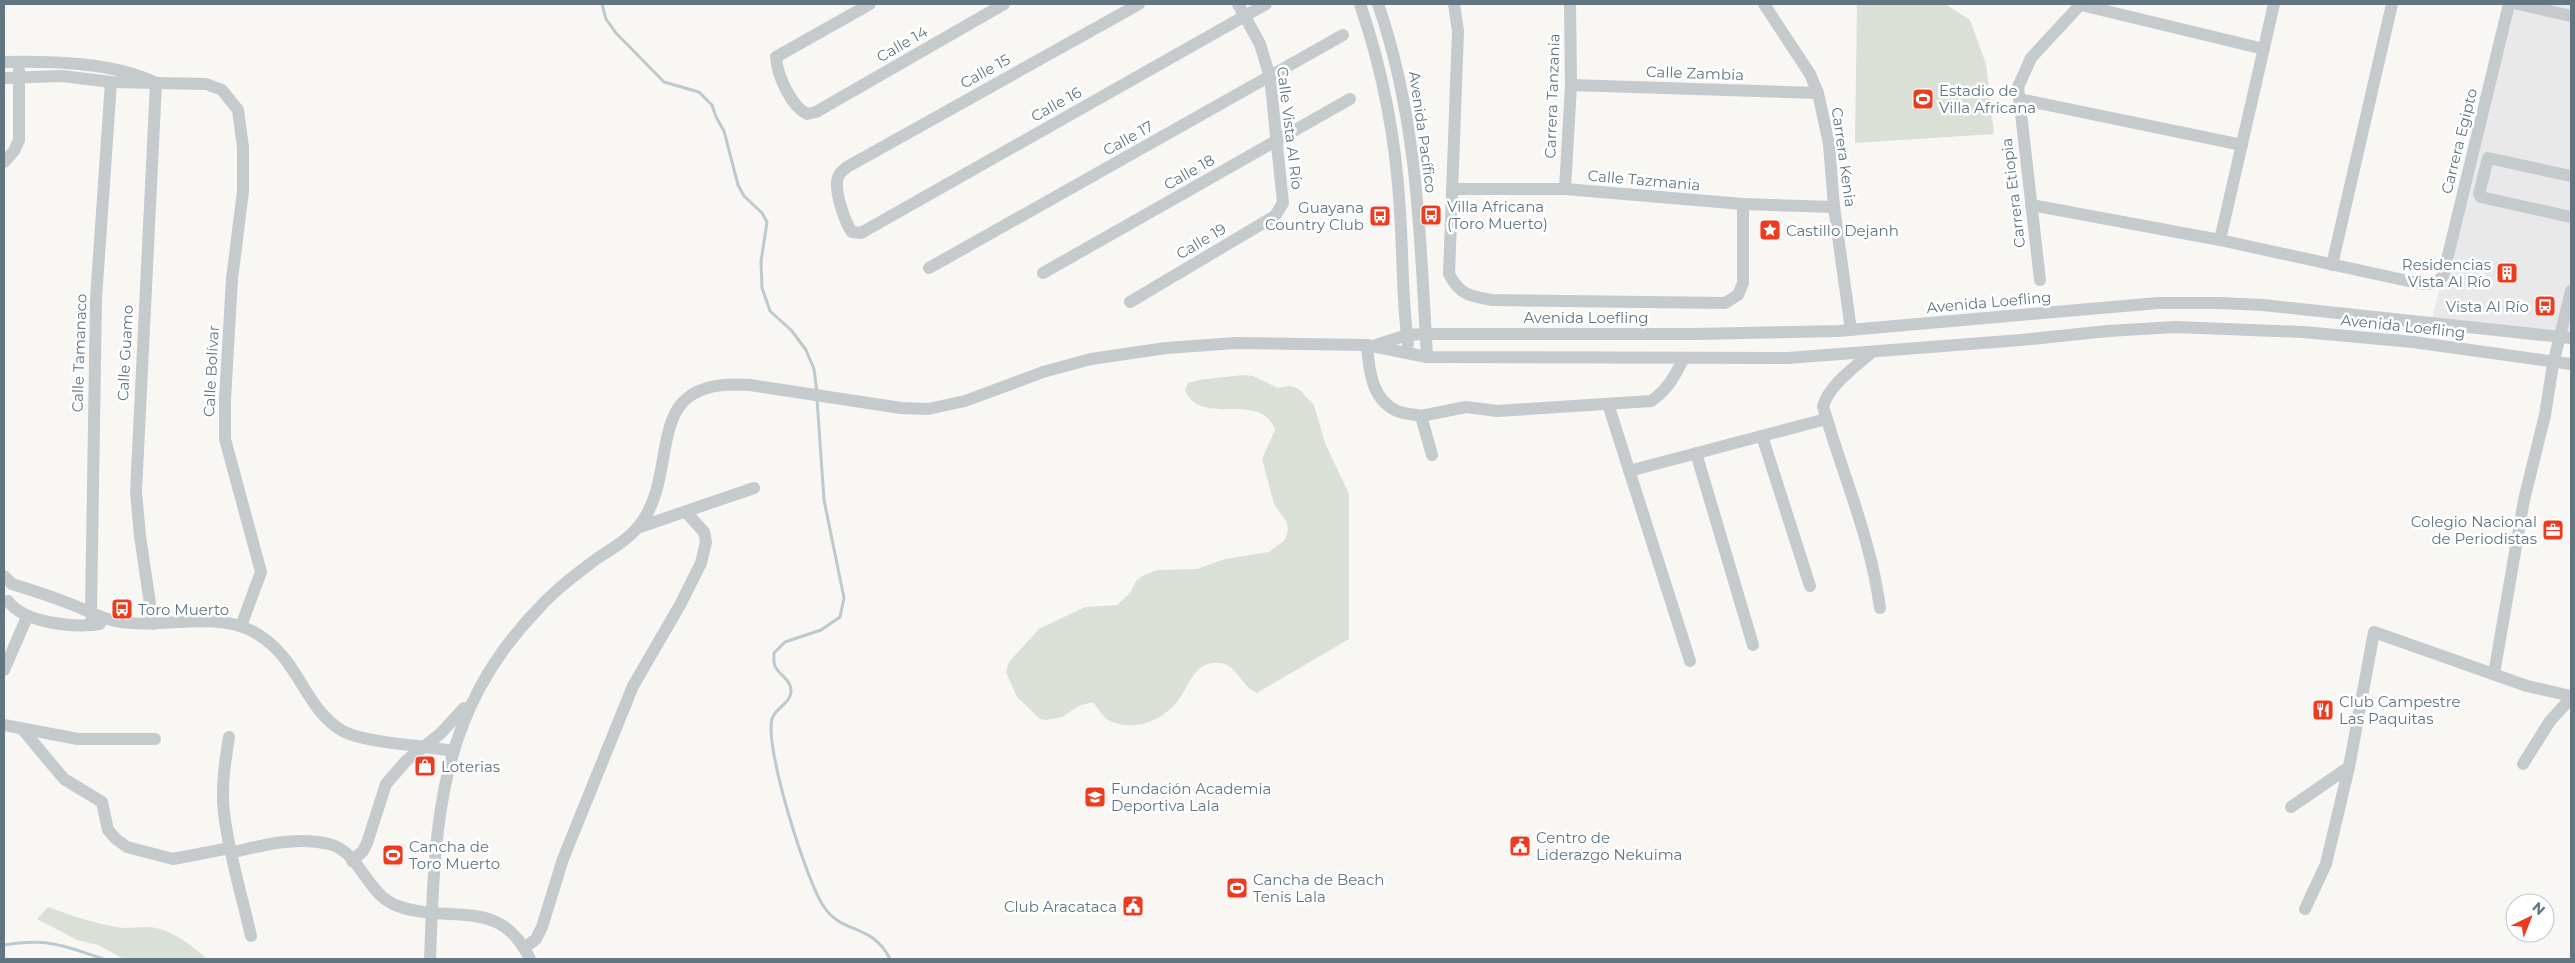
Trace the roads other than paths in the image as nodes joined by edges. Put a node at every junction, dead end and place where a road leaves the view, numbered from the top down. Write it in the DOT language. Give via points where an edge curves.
graph roads {
  1 [pos="870,4"];
  2 [pos="1004,4"];
  3 [pos="1139,4"];
  4 [pos="1238,4"];
  5 [pos="1266,4"];
  6 [pos="1360,4"];
  7 [pos="1378,4"];
  8 [pos="1454,4"];
  9 [pos="1570,4"];
  10 [pos="1764,4"];
  11 [pos="2081,4"];
  12 [pos="2274,4"];
  13 [pos="2392,4"];
  14 [pos="2508,4"];
  15 [pos="2518,4"];
  16 [pos="2571,16"];
  17 [pos="1245,17"];
  18 [pos="1343,35"];
  19 [pos="2264,49"];
  20 [pos="4,62"];
  21 [pos="18,62"];
  22 [pos="91,74"];
  23 [pos="19,77"];
  24 [pos="1270,77"];
  25 [pos="4,78"];
  26 [pos="111,82"];
  27 [pos="156,83"];
  28 [pos="1571,85"];
  29 [pos="1818,93"];
  30 [pos="1350,99"];
  31 [pos="2020,99"];
  32 [pos="1278,140"];
  33 [pos="2242,145"];
  34 [pos="4,162"];
  35 [pos="2571,176"];
  36 [pos="1452,189"];
  37 [pos="1565,189"];
  38 [pos="1283,203"];
  39 [pos="1744,204"];
  40 [pos="2031,205"];
  41 [pos="1834,207"];
  42 [pos="2571,217"];
  43 [pos="861,233"];
  44 [pos="2220,240"];
  45 [pos="2332,265"];
  46 [pos="929,268"];
  47 [pos="1043,273"];
  48 [pos="2040,280"];
  49 [pos="2571,291"];
  50 [pos="1130,302"];
  51 [pos="1851,330"];
  52 [pos="1426,334"];
  53 [pos="1407,335"];
  54 [pos="2566,337"];
  55 [pos="1372,345"];
  56 [pos="1872,352"];
  57 [pos="1409,355"];
  58 [pos="1427,357"];
  59 [pos="1684,358"];
  60 [pos="2563,362"];
  61 [pos="1608,404"];
  62 [pos="1421,416"];
  63 [pos="1826,420"];
  64 [pos="1762,436"];
  65 [pos="1696,453"];
  66 [pos="1432,456"];
  67 [pos="1630,470"];
  68 [pos="754,488"];
  69 [pos="686,512"];
  70 [pos="637,528"];
  71 [pos="8,580"];
  72 [pos="1810,586"];
  73 [pos="6,601"];
  74 [pos="1880,608"];
  75 [pos="91,612"];
  76 [pos="27,617"];
  77 [pos="114,621"];
  78 [pos="153,624"];
  79 [pos="94,625"];
  80 [pos="241,626"];
  81 [pos="1753,644"];
  82 [pos="1690,661"];
  83 [pos="4,670"];
  84 [pos="2494,674"];
  85 [pos="484,681"];
  86 [pos="2571,697"];
  87 [pos="4,724"];
  88 [pos="23,730"];
  89 [pos="229,737"];
  90 [pos="155,739"];
  91 [pos="424,746"];
  92 [pos="452,751"];
  93 [pos="2523,764"];
  94 [pos="2349,767"];
  95 [pos="2291,807"];
  96 [pos="231,851"];
  97 [pos="352,861"];
  98 [pos="2304,909"];
  99 [pos="432,912"];
  100 [pos="251,936"];
  101 [pos="527,954"];
  102 [pos="428,958"];
  1 -- 2 [label="street, Calle 14" via="776,57 778,72 800,110 807,114 816,112"];
  3 -- 43 [label="street, Calle 15" via="847,166 836,182 846,225 852,232"];
  4 -- 17 [label="street, Calle Vista Al Río"];
  5 -- 17 [label="street, Calle 16"];
  6 -- 53 [label="street, Avenida Pacífico" via="1387,100 1395,151"];
  7 -- 52 [label="street, Avenida Pacífico" via="1404,96 1411,140"];
  8 -- 36 [label="street" via="1458,31"];
  9 -- 28 [label="street, Carrera Tanzania"];
  10 -- 29 [label="street, Carrera Kenia" via="1810,74"];
  11 -- 19 [label="street"];
  11 -- 31 [label="street, Carrera Etiopia" via="2031,58 2018,87"];
  12 -- 19 [label="street"];
  13 -- 45 [label="street"];
  14 -- 45 [label="street, Carrera Egipto" via="2443,276 2436,282 2422,284"];
  15 -- 16 [label="street"];
  17 -- 24 [label="street, Calle Vista Al Río" via="1260,44"];
  17 -- 43 [label="street, Calle 16"];
  18 -- 24 [label="street, Calle 17"];
  19 -- 33 [label="street"];
  20 -- 21 [label="street"];
  21 -- 22 [label="street" via="66,64"];
  21 -- 23 [label="street"];
  22 -- 23 [label="street"];
  22 -- 26 [label="street"];
  22 -- 27 [label="street" via="128,72"];
  23 -- 25 [label="street"];
  23 -- 34 [label="street" via="19,140"];
  24 -- 32 [label="street, Calle Vista Al Río"];
  24 -- 46 [label="street, Calle 17"];
  26 -- 27 [label="street"];
  26 -- 75 [label="street, Calle Tamanaco" via="96,299"];
  27 -- 78 [label="street, Calle Guamo" via="136,492"];
  27 -- 80 [label="street, Calle Bolívar" via="214,86 228,96 238,110 244,191 232,279 225,439 261,567"];
  28 -- 29 [label="street, Calle Zambia"];
  28 -- 37 [label="street, Carrera Tanzania"];
  29 -- 41 [label="street, Carrera Kenia" via="1829,144"];
  30 -- 32 [label="street, Calle 18"];
  31 -- 33 [label="street"];
  31 -- 40 [label="street, Carrera Etiopia"];
  32 -- 38 [label="street, Calle Vista Al Río"];
  32 -- 47 [label="street, Calle 18"];
  33 -- 44 [label="street"];
  35 -- 42 [label="street" via="2488,158 2479,194"];
  36 -- 37 [label="street, Calle Tazmania"];
  36 -- 39 [label="street" via="1449,274 1456,288 1471,297 1492,300 1725,303 1738,295 1743,283"];
  37 -- 39 [label="street, Calle Tazmania"];
  38 -- 50 [label="street, Calle 19" via="1275,216"];
  39 -- 41 [label="street, Calle Tazmania"];
  40 -- 44 [label="street"];
  40 -- 48 [label="street, Carrera Etiopia"];
  41 -- 51 [label="street, Carrera Kenia"];
  44 -- 45 [label="street"];
  49 -- 54 [label="street"];
  51 -- 52 [label="street, Avenida Loefling" via="1694,334"];
  51 -- 54 [label="street, Avenida Loefling" via="2158,303 2219,303"];
  52 -- 53 [label="street, Avenida Loefling"];
  52 -- 58 [label="street, Avenida Pacífico"];
  53 -- 55 [label="street, Avenida Loefling"];
  53 -- 57 [label="street, Avenida Pacífico"];
  54 -- 60 [label="street"];
  55 -- 57 [label="street, Avenida Loefling"];
  55 -- 62 [label="street" via="1369,370 1375,391 1396,411"];
  55 -- 70 [label="street" via="1222,344 1107,356 1062,366 965,402 928,409 901,408 750,385 708,387 689,396 671,419 653,499"];
  56 -- 59 [label="street, Avenida Loefling" via="1788,358"];
  56 -- 60 [label="street, Avenida Loefling" via="2108,331 2234,328 2413,342"];
  56 -- 63 [label="street" via="1826,396 1822,406"];
  57 -- 58 [label="street, Avenida Loefling"];
  58 -- 59 [label="street, Avenida Loefling"];
  59 -- 61 [label="street" via="1661,394 1651,400"];
  60 -- 84 [label="street" via="2545,415 2524,500"];
  61 -- 62 [label="street" via="1497,411 1466,408"];
  61 -- 67 [label="street"];
  62 -- 66 [label="street"];
  63 -- 64 [label="street"];
  63 -- 74 [label="street" via="1865,539"];
  64 -- 65 [label="street"];
  64 -- 72 [label="street"];
  65 -- 67 [label="street"];
  65 -- 81 [label="street"];
  67 -- 82 [label="street"];
  68 -- 69 [label="street"];
  69 -- 70 [label="street"];
  69 -- 101 [label="street" via="704,532 706,542 701,563 633,686 563,860 542,927"];
  70 -- 85 [label="street" via="551,596 517,633"];
  71 -- 73 [label="street"];
  71 -- 75 [label="street"];
  73 -- 76 [label="street"];
  75 -- 77 [label="street"];
  75 -- 79 [label="street, Calle Tamanaco"];
  76 -- 79 [label="street" via="76,626"];
  76 -- 83 [label="street"];
  77 -- 78 [label="street"];
  77 -- 79 [label="street"];
  78 -- 80 [label="street" via="225,622"];
  80 -- 91 [label="street" via="264,638 286,658 322,714 340,730 358,737"];
  84 -- 86 [label="street"];
  84 -- 94 [label="street" via="2374,632"];
  85 -- 91 [label="street" via="452,722"];
  85 -- 92 [label="street"];
  86 -- 93 [label="street" via="2550,721"];
  87 -- 88 [label="street"];
  88 -- 90 [label="street" via="95,740"];
  88 -- 96 [label="street" via="64,779 102,802 108,830 120,843 173,859"];
  89 -- 96 [label="street" via="223,793"];
  91 -- 92 [label="street"];
  91 -- 97 [label="street" via="386,784 363,851"];
  92 -- 99 [label="street" via="437,826"];
  94 -- 95 [label="street"];
  94 -- 98 [label="street" via="2326,864"];
  96 -- 97 [label="street" via="280,842 315,842 338,847"];
  96 -- 100 [label="street"];
  97 -- 99 [label="street" via="389,902"];
  99 -- 101 [label="street" via="488,917 509,929"];
  99 -- 102 [label="street"];
}
